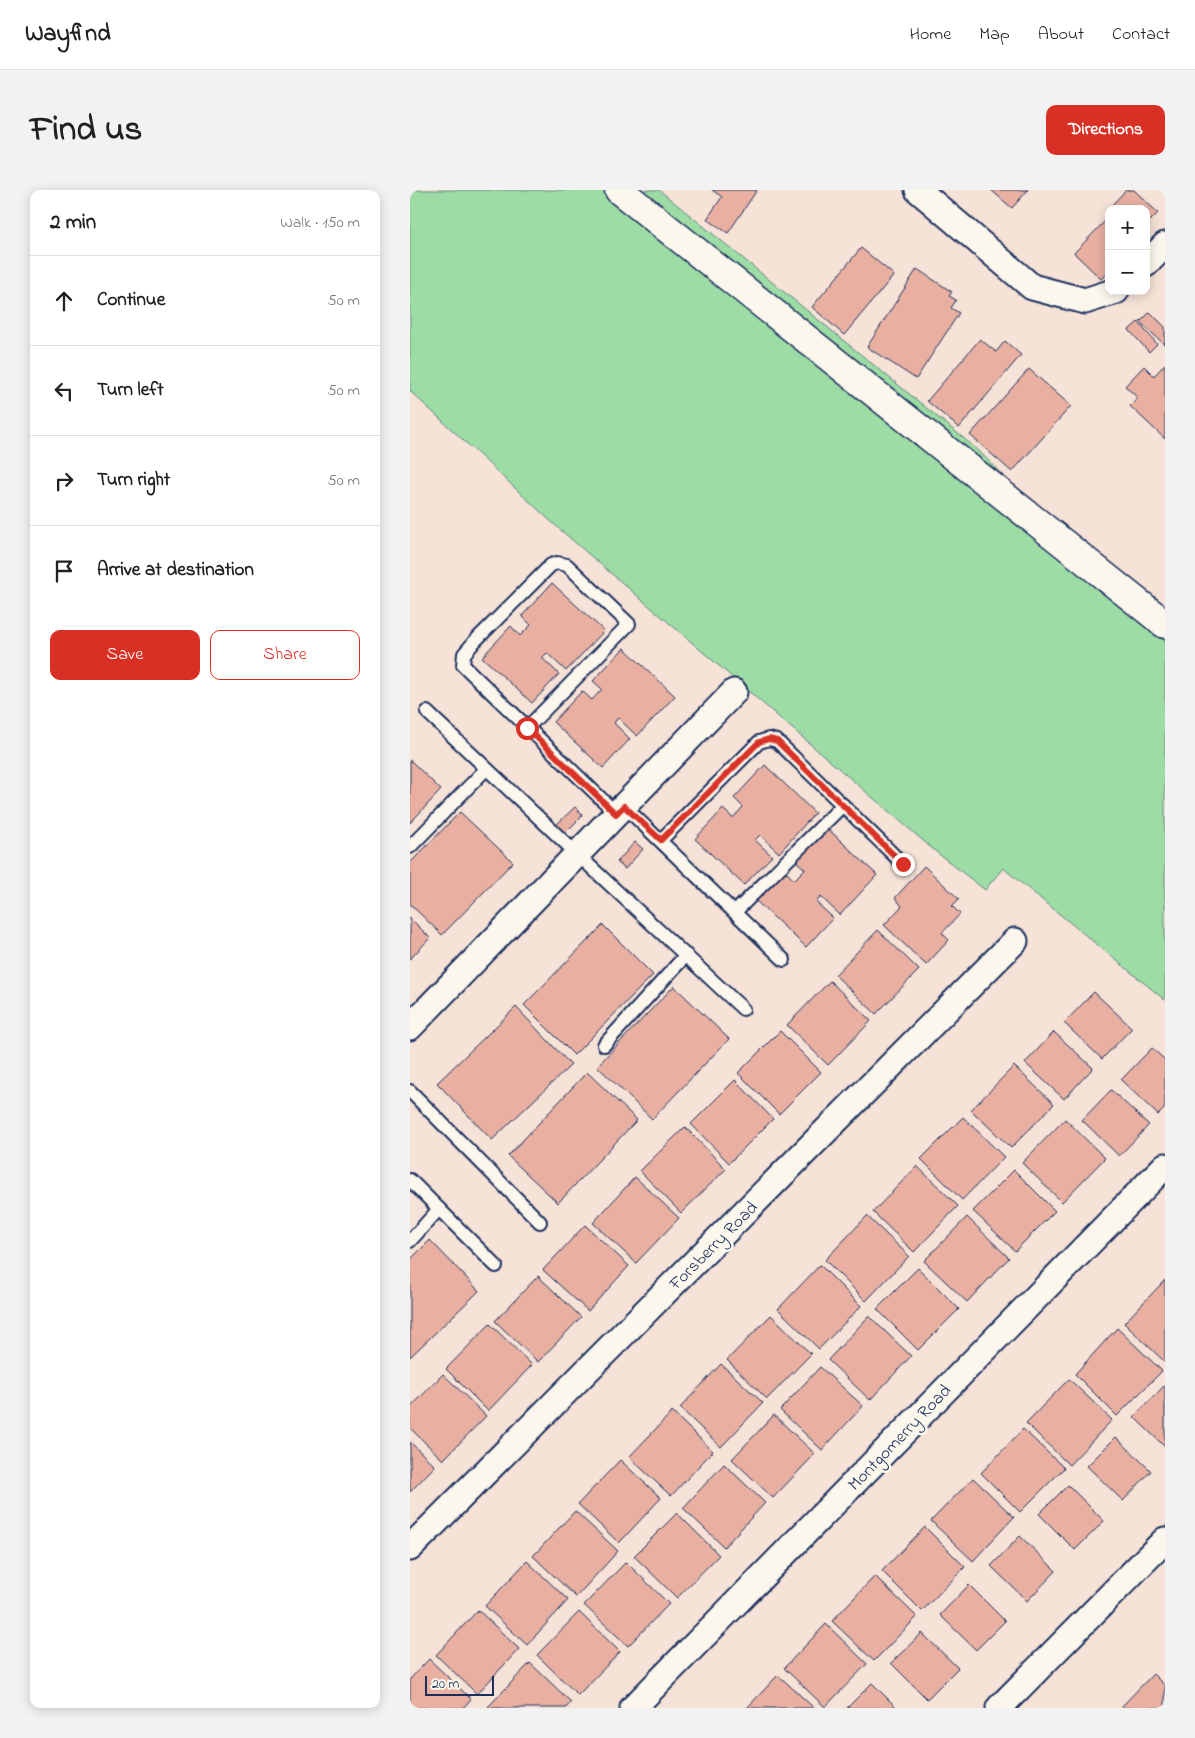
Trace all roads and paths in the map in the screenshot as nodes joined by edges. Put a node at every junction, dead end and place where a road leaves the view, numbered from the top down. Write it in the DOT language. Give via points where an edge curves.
graph roads {
  1 [pos="619,190"];
  2 [pos="918,190"];
  3 [pos="1165,245"];
  4 [pos="1150,260"];
  5 [pos="1105,295"];
  6 [pos="1165,624"];
  7 [pos="734,692"];
  8 [pos="427,712"];
  9 [pos="527,728"];
  10 [pos="486,769"];
  11 [pos="843,805"];
  12 [pos="620,810"];
  13 [pos="661,840"];
  14 [pos="410,847"];
  15 [pos="577,854"];
  16 [pos="903,864"];
  17 [pos="735,912"];
  18 [pos="1015,941"];
  19 [pos="686,955"];
  20 [pos="784,960"];
  21 [pos="743,1008"];
  22 [pos="410,1027"];
  23 [pos="604,1044"];
  24 [pos="410,1091"];
  25 [pos="1165,1166"];
  26 [pos="410,1180"];
  27 [pos="440,1209"];
  28 [pos="540,1222"];
  29 [pos="410,1241"];
  30 [pos="496,1266"];
  31 [pos="1165,1540"];
  32 [pos="410,1548"];
  33 [pos="633,1708"];
  34 [pos="999,1708"];
  1 -- 6 [label="street"];
  2 -- 5 [label="street" via="1032,287 1086,301"];
  3 -- 4 [label="street"];
  7 -- 12 [label="street"];
  8 -- 10 [label="lane"];
  9 -- 9 [label="lane" via="629,624 567,565 551,565 464,654 463,665"];
  9 -- 12 [label="lane"];
  10 -- 14 [label="lane"];
  10 -- 15 [label="lane"];
  11 -- 13 [label="lane" via="777,741 769,739 759,742"];
  11 -- 16 [label="lane"];
  11 -- 17 [label="lane"];
  12 -- 13 [label="lane"];
  12 -- 15 [label="street"];
  13 -- 17 [label="lane"];
  15 -- 19 [label="lane"];
  15 -- 22 [label="street"];
  17 -- 20 [label="lane"];
  18 -- 32 [label="street, Forsberry Road"];
  19 -- 21 [label="lane"];
  19 -- 23 [label="lane"];
  24 -- 28 [label="lane"];
  25 -- 33 [label="street, Montgomerry Road"];
  26 -- 27 [label="lane"];
  27 -- 29 [label="lane"];
  27 -- 30 [label="lane"];
  31 -- 34 [label="street"];
}
